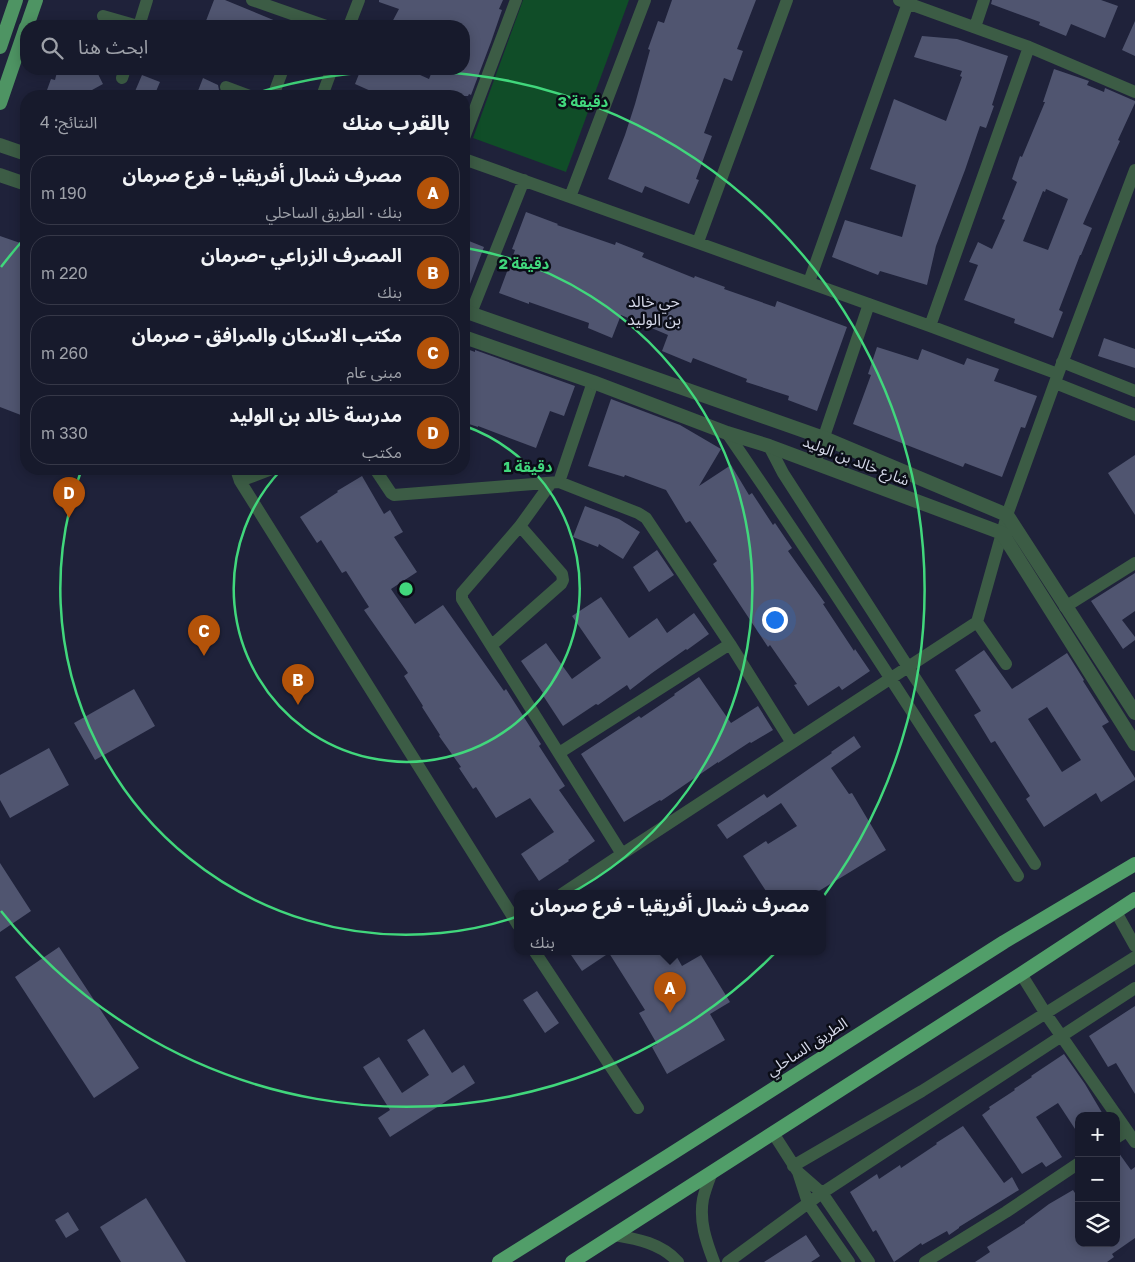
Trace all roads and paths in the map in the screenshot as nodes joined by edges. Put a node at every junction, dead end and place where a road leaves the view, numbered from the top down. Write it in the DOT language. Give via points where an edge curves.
graph roads {
  1 [pos="16,0"];
  2 [pos="36,0"];
  3 [pos="147,0"];
  4 [pos="252,0"];
  5 [pos="359,0"];
  6 [pos="516,0"];
  7 [pos="645,0"];
  8 [pos="787,0"];
  9 [pos="984,0"];
  10 [pos="903,2"];
  11 [pos="269,3"];
  12 [pos="103,16"];
  13 [pos="29,20"];
  14 [pos="117,20"];
  15 [pos="140,20"];
  16 [pos="299,20"];
  17 [pos="351,20"];
  18 [pos="975,28"];
  19 [pos="20,45"];
  20 [pos="0,47"];
  21 [pos="1029,47"];
  22 [pos="281,75"];
  23 [pos="330,75"];
  24 [pos="226,87"];
  25 [pos="234,90"];
  26 [pos="275,90"];
  27 [pos="324,90"];
  28 [pos="1135,92"];
  29 [pos="0,103"];
  30 [pos="470,122"];
  31 [pos="0,145"];
  32 [pos="20,152"];
  33 [pos="470,161"];
  34 [pos="1135,170"];
  35 [pos="0,175"];
  36 [pos="524,180"];
  37 [pos="20,182"];
  38 [pos="570,197"];
  39 [pos="698,242"];
  40 [pos="810,282"];
  41 [pos="869,304"];
  42 [pos="470,307"];
  43 [pos="470,313"];
  44 [pos="930,326"];
  45 [pos="470,339"];
  46 [pos="1058,373"];
  47 [pos="593,382"];
  48 [pos="1135,391"];
  49 [pos="1135,414"];
  50 [pos="726,433"];
  51 [pos="824,438"];
  52 [pos="769,446"];
  53 [pos="815,463"];
  54 [pos="783,473"];
  55 [pos="238,475"];
  56 [pos="379,475"];
  57 [pos="555,482"];
  58 [pos="763,485"];
  59 [pos="1007,515"];
  60 [pos="520,526"];
  61 [pos="1002,533"];
  62 [pos="1135,563"];
  63 [pos="1066,607"];
  64 [pos="977,622"];
  65 [pos="730,644"];
  66 [pos="492,645"];
  67 [pos="1006,664"];
  68 [pos="908,667"];
  69 [pos="891,678"];
  70 [pos="1135,713"];
  71 [pos="792,743"];
  72 [pos="1135,744"];
  73 [pos="559,753"];
  74 [pos="622,854"];
  75 [pos="1035,864"];
  76 [pos="1135,864"];
  77 [pos="1018,876"];
  78 [pos="568,890"];
  79 [pos="1135,899"];
  80 [pos="1116,912"];
  81 [pos="514,920"];
  82 [pos="1135,946"];
  83 [pos="537,955"];
  84 [pos="1135,958"];
  85 [pos="1022,974"];
  86 [pos="1135,988"];
  87 [pos="1046,1014"];
  88 [pos="1062,1035"];
  89 [pos="638,1108"];
  90 [pos="773,1133"];
  91 [pos="1122,1135"];
  92 [pos="1135,1142"];
  93 [pos="1075,1166"];
  94 [pos="796,1169"];
  95 [pos="712,1172"];
  96 [pos="822,1193"];
  97 [pos="808,1203"];
  98 [pos="614,1235"];
  99 [pos="499,1262"];
  100 [pos="572,1262"];
  101 [pos="678,1262"];
  102 [pos="714,1262"];
  103 [pos="728,1262"];
  104 [pos="849,1262"];
  105 [pos="869,1262"];
  106 [pos="925,1262"];
  1 -- 20 [label="main road"];
  2 -- 13 [label="main road"];
  3 -- 15 [label="street"];
  4 -- 11 [label="street"];
  5 -- 17 [label="street"];
  6 -- 30 [label="street"];
  7 -- 38 [label="street"];
  8 -- 39 [label="street"];
  9 -- 18 [label="street"];
  10 -- 18 [label="street"];
  10 -- 40 [label="street"];
  11 -- 16 [label="street"];
  12 -- 14 [label="street"];
  18 -- 21 [label="street"];
  19 -- 29 [label="main road"];
  21 -- 28 [label="street"];
  21 -- 44 [label="street"];
  22 -- 26 [label="street"];
  23 -- 27 [label="street"];
  24 -- 25 [label="street"];
  31 -- 32 [label="street"];
  33 -- 36 [label="street"];
  34 -- 46 [label="street"];
  35 -- 37 [label="street"];
  36 -- 38 [label="street"];
  36 -- 42 [label="street"];
  38 -- 39 [label="street"];
  39 -- 40 [label="street"];
  40 -- 41 [label="street"];
  41 -- 44 [label="street"];
  41 -- 51 [label="street"];
  43 -- 51 [label="street, شارع خالد بن الوليد"];
  44 -- 46 [label="street"];
  45 -- 47 [label="street, شارع خالد بن الوليد"];
  46 -- 48 [label="street"];
  46 -- 49 [label="street"];
  46 -- 59 [label="street"];
  47 -- 50 [label="street, شارع خالد بن الوليد"];
  47 -- 57 [label="street"];
  50 -- 52 [label="street, شارع خالد بن الوليد"];
  50 -- 58 [label="street"];
  51 -- 53 [label="street"];
  51 -- 59 [label="street, شارع خالد بن الوليد"];
  52 -- 53 [label="street, شارع خالد بن الوليد"];
  52 -- 54 [label="street"];
  53 -- 61 [label="street, شارع خالد بن الوليد"];
  54 -- 58 [label="street"];
  54 -- 68 [label="street"];
  55 -- 81 [label="street"];
  56 -- 57 [label="street" via="391,493 397,495"];
  57 -- 60 [label="street"];
  57 -- 65 [label="street" via="646,518"];
  58 -- 69 [label="street"];
  59 -- 61 [label="street"];
  59 -- 63 [label="street"];
  60 -- 66 [label="street" via="462,593 462,599"];
  60 -- 66 [label="street" via="562,574 563,580"];
  61 -- 64 [label="street"];
  61 -- 72 [label="street"];
  62 -- 63 [label="street"];
  63 -- 70 [label="street"];
  64 -- 67 [label="street"];
  64 -- 68 [label="street"];
  65 -- 71 [label="street"];
  65 -- 73 [label="street"];
  66 -- 73 [label="street"];
  68 -- 69 [label="street"];
  68 -- 75 [label="street"];
  69 -- 71 [label="street"];
  69 -- 77 [label="street"];
  71 -- 74 [label="street"];
  73 -- 74 [label="street"];
  74 -- 78 [label="street"];
  76 -- 99 [label="highway, الطريق الساحلي" via="1004,942"];
  79 -- 80 [label="highway"];
  80 -- 82 [label="street"];
  80 -- 85 [label="highway"];
  83 -- 89 [label="street"];
  84 -- 87 [label="street"];
  85 -- 87 [label="street"];
  85 -- 90 [label="highway"];
  86 -- 88 [label="street"];
  87 -- 88 [label="street"];
  87 -- 94 [label="street"];
  88 -- 91 [label="street"];
  88 -- 96 [label="street"];
  90 -- 94 [label="street"];
  90 -- 95 [label="highway"];
  91 -- 92 [label="street"];
  93 -- 106 [label="street"];
  94 -- 96 [label="street"];
  94 -- 97 [label="street"];
  95 -- 98 [label="highway"];
  95 -- 102 [label="street" via="703,1197 702,1213"];
  96 -- 97 [label="street"];
  96 -- 105 [label="street"];
  97 -- 103 [label="street"];
  97 -- 104 [label="street"];
  98 -- 100 [label="highway"];
  98 -- 101 [label="street" via="655,1245"];
}
